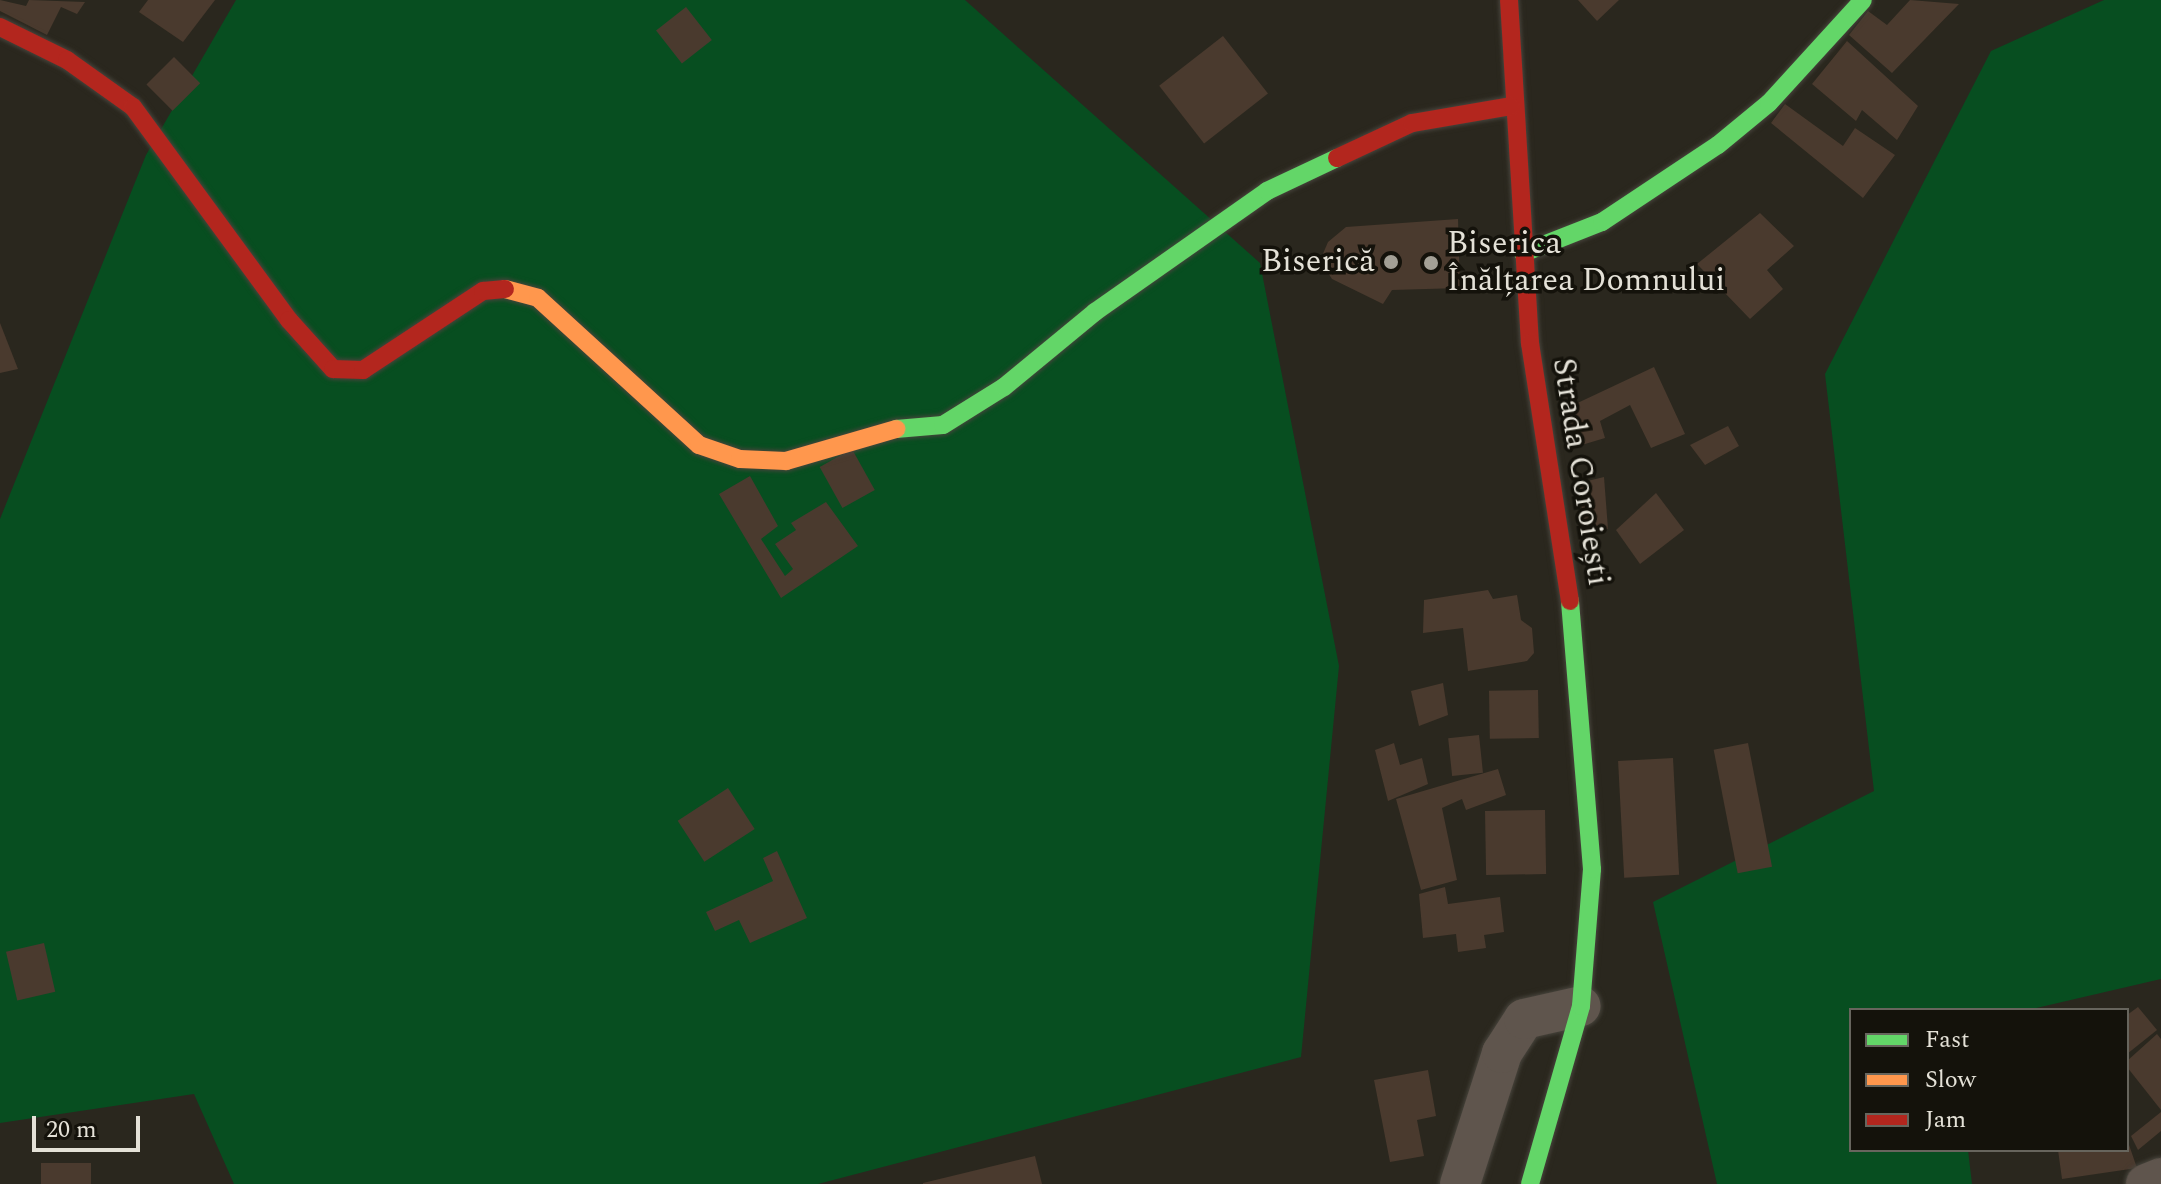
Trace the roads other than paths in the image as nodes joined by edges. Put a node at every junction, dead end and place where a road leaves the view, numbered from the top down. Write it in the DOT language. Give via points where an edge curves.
graph roads {
  1 [pos="1509,0"];
  2 [pos="1863,0"];
  3 [pos="0,27"];
  4 [pos="1511,106"];
  5 [pos="1523,253"];
  6 [pos="1581,1006"];
  7 [pos="2161,1178"];
  8 [pos="1536,1183"];
  9 [pos="1460,1184"];
  10 [pos="2146,1184"];
  1 -- 4 [label="street, Strada Coroiești"];
  2 -- 5 [label="street" via="1779,93 1718,145 1602,222"];
  3 -- 4 [label="street" via="67,60 133,107 289,320 333,369 363,370 483,291 511,288 538,298 699,445 740,459 786,461 887,430 943,425 993,395 1095,312 1267,191 1412,123"];
  4 -- 5 [label="street, Strada Coroiești"];
  5 -- 6 [label="street, Strada Coroiești" via="1538,418 1585,724 1592,869"];
  6 -- 8 [label="street, Strada Coroiești"];
  6 -- 9 [label="street" via="1524,1019 1502,1053"];
  7 -- 10 [label="street"];
}
